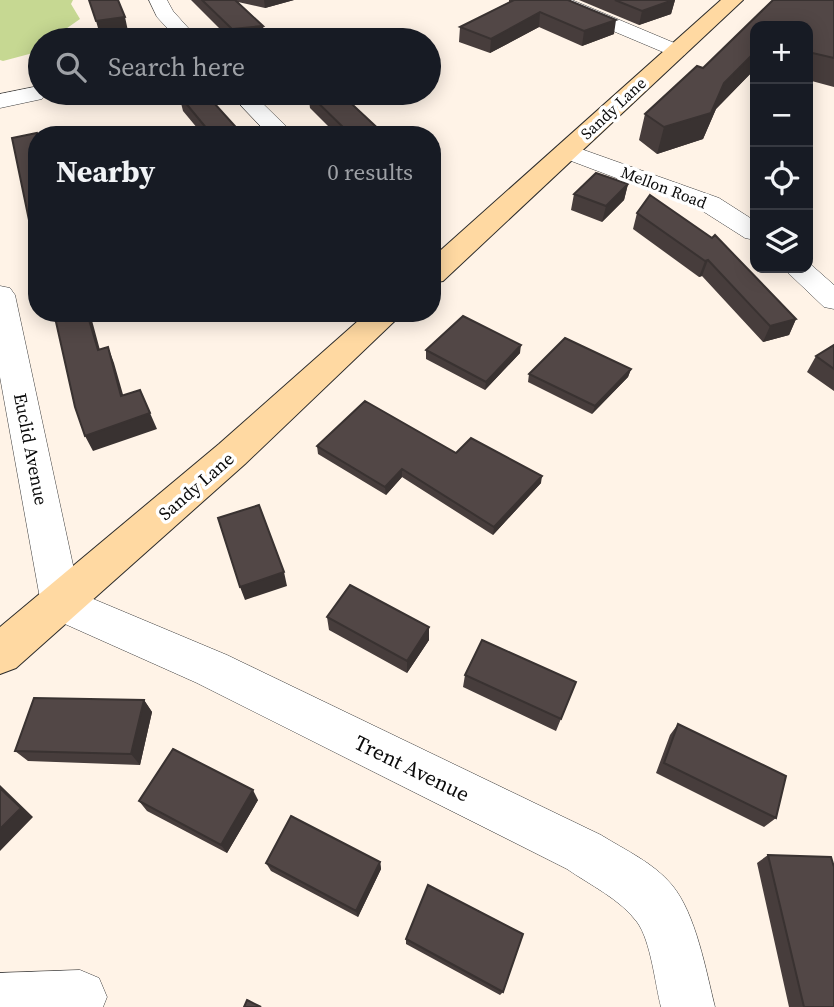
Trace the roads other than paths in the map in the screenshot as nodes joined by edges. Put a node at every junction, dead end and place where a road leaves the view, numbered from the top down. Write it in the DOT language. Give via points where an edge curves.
graph roads {
  1 [pos="158,0"];
  2 [pos="556,0"];
  3 [pos="733,0"];
  4 [pos="178,28"];
  5 [pos="677,51"];
  6 [pos="28,95"];
  7 [pos="0,101"];
  8 [pos="252,105"];
  9 [pos="274,126"];
  10 [pos="567,151"];
  11 [pos="750,229"];
  12 [pos="441,266"];
  13 [pos="803,273"];
  14 [pos="0,295"];
  15 [pos="834,300"];
  16 [pos="377,322"];
  17 [pos="61,604"];
  18 [pos="0,654"];
  19 [pos="80,997"];
  20 [pos="0,1000"];
  21 [pos="688,1007"];
  1 -- 4 [label="street"];
  2 -- 5 [label="street"];
  3 -- 5 [label="main road, Sandy Lane"];
  5 -- 10 [label="main road, Sandy Lane"];
  6 -- 7 [label="street"];
  8 -- 9 [label="street"];
  10 -- 11 [label="street, Mellon Road" via="710,204"];
  10 -- 12 [label="main road, Sandy Lane"];
  13 -- 15 [label="street"];
  14 -- 17 [label="street, Euclid Avenue"];
  16 -- 17 [label="main road, Sandy Lane"];
  17 -- 18 [label="main road, Sandy Lane"];
  17 -- 21 [label="street, Trent Avenue" via="212,669 584,852 656,905"];
  19 -- 20 [label="street"];
}
